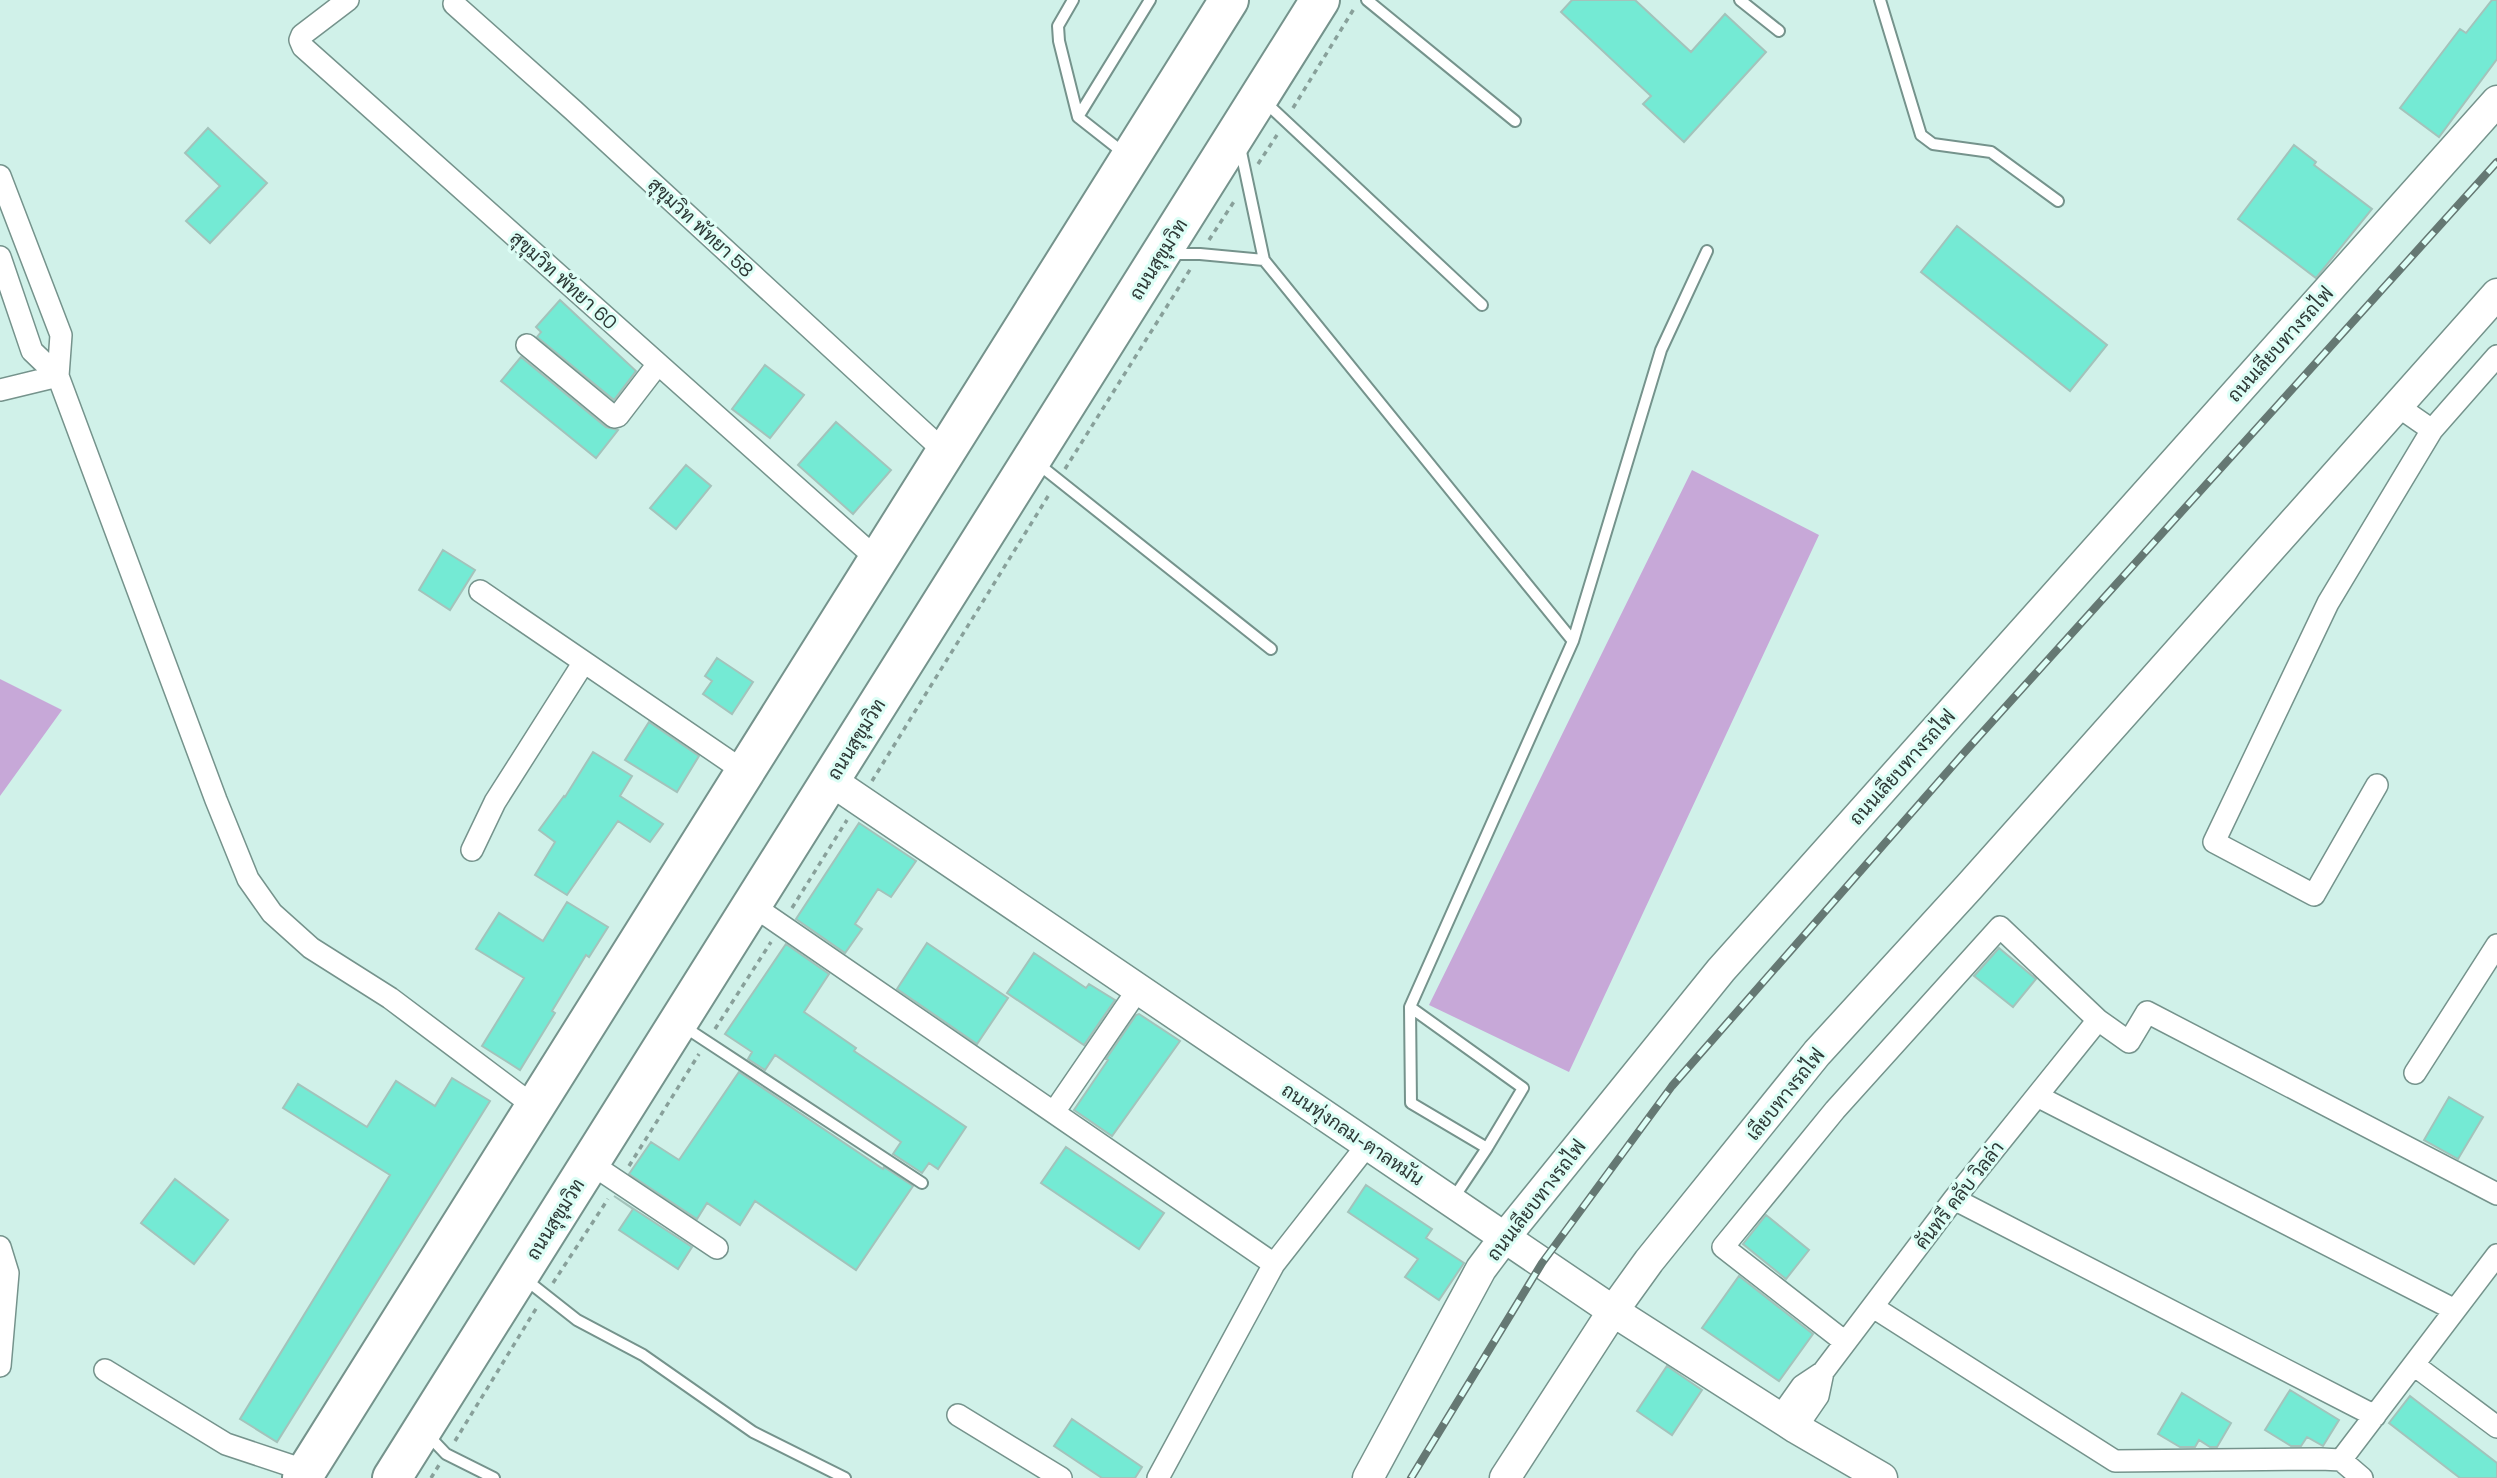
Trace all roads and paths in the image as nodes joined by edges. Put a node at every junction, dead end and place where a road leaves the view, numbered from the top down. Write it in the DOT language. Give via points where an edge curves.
graph roads {
  1 [pos="348,0"];
  2 [pos="1073,0"];
  3 [pos="1150,0"];
  4 [pos="1229,0"];
  5 [pos="1320,0"];
  6 [pos="1359,0"];
  7 [pos="1367,0"];
  8 [pos="1740,0"];
  9 [pos="1880,0"];
  10 [pos="454,4"];
  11 [pos="1779,31"];
  12 [pos="2497,101"];
  13 [pos="1273,109"];
  14 [pos="1078,117"];
  15 [pos="1515,121"];
  16 [pos="1237,133"];
  17 [pos="1130,158"];
  18 [pos="0,176"];
  19 [pos="1247,181"];
  20 [pos="2058,201"];
  21 [pos="1707,251"];
  22 [pos="1161,254"];
  23 [pos="1200,254"];
  24 [pos="0,257"];
  25 [pos="1264,260"];
  26 [pos="2497,294"];
  27 [pos="1482,305"];
  28 [pos="527,345"];
  29 [pos="2497,356"];
  30 [pos="658,364"];
  31 [pos="58,376"];
  32 [pos="0,390"];
  33 [pos="2396,405"];
  34 [pos="2432,430"];
  35 [pos="945,453"];
  36 [pos="1045,469"];
  37 [pos="878,560"];
  38 [pos="480,591"];
  39 [pos="1573,640"];
  40 [pos="1271,649"];
  41 [pos="584,662"];
  42 [pos="744,772"];
  43 [pos="2377,785"];
  44 [pos="845,790"];
  45 [pos="472,849"];
  46 [pos="766,915"];
  47 [pos="2497,945"];
  48 [pos="1139,988"];
  49 [pos="1410,1007"];
  50 [pos="2098,1020"];
  51 [pos="692,1032"];
  52 [pos="2415,1073"];
  53 [pos="2037,1096"];
  54 [pos="535,1107"];
  55 [pos="1054,1112"];
  56 [pos="1368,1143"];
  57 [pos="1487,1148"];
  58 [pos="604,1173"];
  59 [pos="922,1183"];
  60 [pos="2497,1194"];
  61 [pos="1954,1199"];
  62 [pos="1452,1202"];
  63 [pos="1505,1237"];
  64 [pos="0,1247"];
  65 [pos="717,1248"];
  66 [pos="2495,1262"];
  67 [pos="1274,1264"];
  68 [pos="532,1285"];
  69 [pos="3,1288"];
  70 [pos="1873,1307"];
  71 [pos="2455,1310"];
  72 [pos="1613,1311"];
  73 [pos="1845,1342"];
  74 [pos="2414,1365"];
  75 [pos="0,1366"];
  76 [pos="105,1370"];
  77 [pos="958,1415"];
  78 [pos="2375,1416"];
  79 [pos="1788,1423"];
  80 [pos="2497,1427"];
  81 [pos="435,1442"];
  82 [pos="2341,1460"];
  83 [pos="304,1474"];
  84 [pos="478,1475"];
  85 [pos="392,1478"];
  86 [pos="431,1478"];
  87 [pos="494,1478"];
  88 [pos="845,1478"];
  89 [pos="1062,1478"];
  90 [pos="1158,1478"];
  91 [pos="1368,1478"];
  92 [pos="1505,1478"];
  93 [pos="1882,1478"];
  94 [pos="2362,1478"];
  1 -- 30 [label="street, สุขุมวิท พัทยา 60" via="302,35 303,47"];
  2 -- 14 [label="lane" via="1059,26 1059,41"];
  3 -- 14 [label="lane"];
  4 -- 17 [label="highway"];
  5 -- 13 [label="highway, ถนนสุขุมวิท"];
  6 -- 13 [label="path"];
  7 -- 15 [label="lane"];
  8 -- 11 [label="lane"];
  9 -- 20 [label="lane" via="1921,135 1933,144 1991,152"];
  10 -- 35 [label="street, สุขุมวิท พัทยา 58"];
  12 -- 63 [label="street, ถนนเลียบทางรถไฟ" via="1721,970"];
  13 -- 16 [label="highway, ถนนสุขุมวิท"];
  13 -- 19 [label="path"];
  13 -- 27 [label="lane"];
  14 -- 17 [label="lane"];
  16 -- 19 [label="lane"];
  16 -- 22 [label="highway, ถนนสุขุมวิท"];
  17 -- 35 [label="highway"];
  18 -- 31 [label="street" via="61,335"];
  19 -- 23 [label="path"];
  19 -- 25 [label="lane"];
  21 -- 39 [label="lane" via="1661,350"];
  22 -- 23 [label="lane"];
  22 -- 36 [label="highway, ถนนสุขุมวิท"];
  23 -- 25 [label="lane"];
  23 -- 36 [label="path"];
  24 -- 31 [label="street" via="32,351"];
  25 -- 39 [label="lane"];
  26 -- 33 [label="street"];
  28 -- 30 [label="street" via="614,417"];
  29 -- 34 [label="street"];
  30 -- 37 [label="street, สุขุมวิท พัทยา 60"];
  31 -- 32 [label="street"];
  31 -- 54 [label="street" via="248,879 272,914 311,948 390,998"];
  33 -- 34 [label="street"];
  33 -- 72 [label="street, เลียบทางรถไฟ" via="1817,1053"];
  34 -- 43 [label="street" via="2328,603 2214,842 2314,895"];
  35 -- 37 [label="highway"];
  36 -- 40 [label="lane"];
  36 -- 44 [label="highway, ถนนสุขุมวิท"];
  36 -- 44 [label="path"];
  37 -- 42 [label="highway"];
  38 -- 41 [label="street"];
  39 -- 49 [label="lane"];
  41 -- 42 [label="street"];
  41 -- 45 [label="street" via="495,802"];
  42 -- 54 [label="highway"];
  44 -- 46 [label="highway, ถนนสุขุมวิท"];
  44 -- 46 [label="path"];
  44 -- 48 [label="street, ถนนทุ่งกลม-ตาลหมัน"];
  46 -- 51 [label="highway, ถนนสุขุมวิท"];
  46 -- 51 [label="path"];
  46 -- 55 [label="street"];
  47 -- 52 [label="street"];
  48 -- 55 [label="street"];
  48 -- 56 [label="street, ถนนทุ่งกลม-ตาลหมัน"];
  49 -- 57 [label="lane" via="1411,1103"];
  49 -- 57 [label="lane" via="1523,1087"];
  50 -- 53 [label="street, คันทรี คลับ วิลล่า"];
  50 -- 60 [label="street" via="2129,1042 2147,1012"];
  50 -- 73 [label="street" via="2000,927 1835,1110 1723,1247"];
  51 -- 58 [label="highway, ถนนสุขุมวิท"];
  51 -- 58 [label="path"];
  51 -- 59 [label="lane"];
  53 -- 61 [label="street, คันทรี คลับ วิลล่า"];
  53 -- 71 [label="street"];
  54 -- 83 [label="highway"];
  55 -- 67 [label="street"];
  56 -- 62 [label="street, ถนนทุ่งกลม-ตาลหมัน"];
  56 -- 67 [label="street"];
  57 -- 62 [label="lane"];
  58 -- 65 [label="street"];
  58 -- 68 [label="highway, ถนนสุขุมวิท"];
  58 -- 68 [label="path"];
  61 -- 70 [label="street, คันทรี คลับ วิลล่า"];
  61 -- 78 [label="street"];
  62 -- 63 [label="street, ถนนทุ่งกลม-ตาลหมัน"];
  63 -- 72 [label="street, ถนนทุ่งกลม-ตาลหมัน"];
  63 -- 91 [label="street, ถนนเลียบทางรถไฟ" via="1481,1269"];
  64 -- 69 [label="street" via="8,1273"];
  66 -- 71 [label="street"];
  67 -- 90 [label="street"];
  68 -- 81 [label="highway, ถนนสุขุมวิท"];
  68 -- 81 [label="path"];
  68 -- 88 [label="lane" via="577,1320 643,1355 753,1432"];
  69 -- 75 [label="street"];
  70 -- 73 [label="street, คันทรี คลับ วิลล่า"];
  70 -- 82 [label="street" via="2115,1461"];
  71 -- 74 [label="street"];
  72 -- 79 [label="street, ถนนทุ่งกลม-ตาลหมัน"];
  72 -- 92 [label="street"];
  73 -- 79 [label="street, คันทรี คลับ วิลล่า" via="1823,1372 1818,1396"];
  74 -- 78 [label="street"];
  74 -- 80 [label="street"];
  76 -- 83 [label="street" via="226,1444"];
  77 -- 89 [label="street"];
  78 -- 82 [label="street"];
  79 -- 93 [label="street, ถนนทุ่งกลม-ตาลหมัน"];
  81 -- 84 [label="lane"];
  81 -- 85 [label="highway, ถนนสุขุมวิท"];
  81 -- 86 [label="path"];
  82 -- 94 [label="street"];
  84 -- 87 [label="lane"];
}
